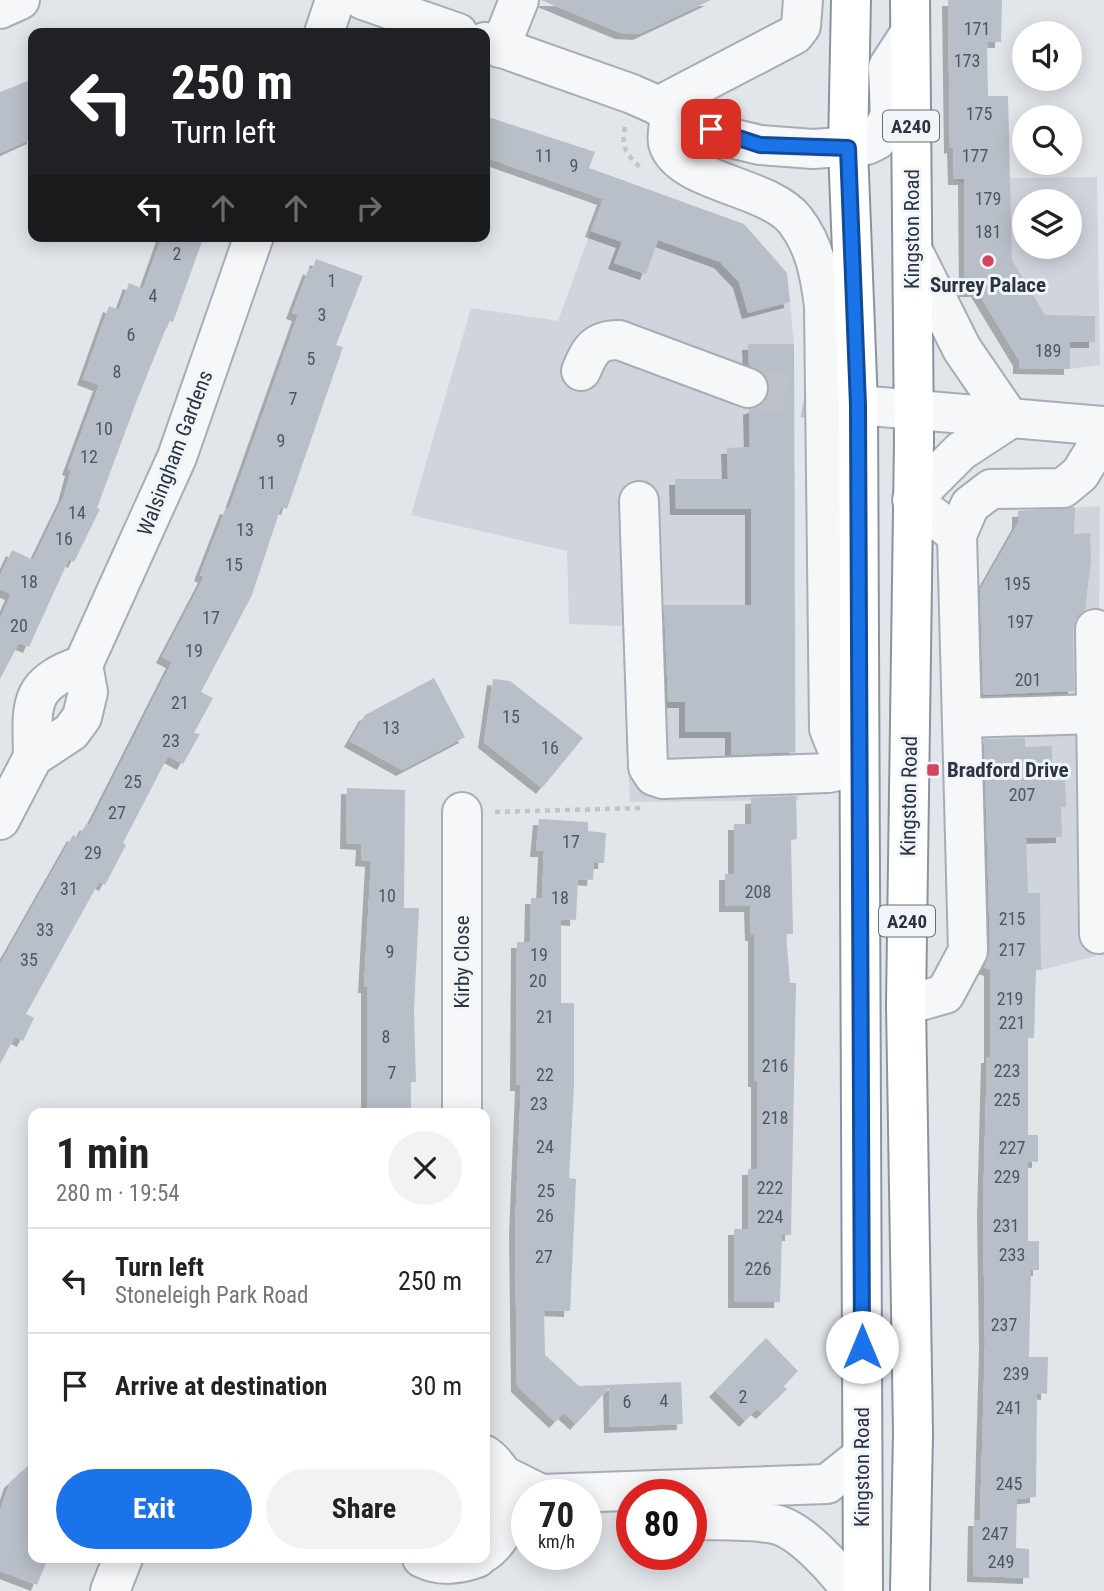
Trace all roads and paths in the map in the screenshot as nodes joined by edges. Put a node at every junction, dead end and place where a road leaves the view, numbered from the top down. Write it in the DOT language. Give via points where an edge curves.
graph roads {
  1 [pos="20,0"];
  2 [pos="335,0"];
  3 [pos="363,0"];
  4 [pos="519,0"];
  5 [pos="803,0"];
  6 [pos="851,0"];
  7 [pos="0,9"];
  8 [pos="910,16"];
  9 [pos="326,28"];
  10 [pos="444,28"];
  11 [pos="506,50"];
  12 [pos="662,100"];
  13 [pos="848,148"];
  14 [pos="652,172"];
  15 [pos="252,242"];
  16 [pos="913,251"];
  17 [pos="581,371"];
  18 [pos="748,388"];
  19 [pos="858,405"];
  20 [pos="913,411"];
  21 [pos="1010,419"];
  22 [pos="1104,426"];
  23 [pos="1104,435"];
  24 [pos="912,500"];
  25 [pos="639,501"];
  26 [pos="957,535"];
  27 [pos="1095,629"];
  28 [pos="1097,714"];
  29 [pos="962,718"];
  30 [pos="858,767"];
  31 [pos="462,812"];
  32 [pos="0,820"];
  33 [pos="1099,934"];
  34 [pos="906,1005"];
  35 [pos="462,1108"];
  36 [pos="862,1456"];
  37 [pos="494,1465"];
  38 [pos="511,1499"];
  39 [pos="707,1521"];
  40 [pos="511,1524"];
  41 [pos="490,1547"];
  42 [pos="121,1563"];
  43 [pos="110,1591"];
  44 [pos="852,1591"];
  45 [pos="863,1591"];
  46 [pos="910,1591"];
  1 -- 7 [label="street"];
  2 -- 9 [label="street"];
  3 -- 10 [label="street"];
  4 -- 11 [label="street"];
  5 -- 12 [label="street" via="801,26 794,35"];
  6 -- 13 [label="highway, Kingston Road / A240"];
  8 -- 13 [label="street" via="888,67 890,116 883,131 867,145"];
  8 -- 16 [label="highway, Kingston Road / A240"];
  11 -- 12 [label="street"];
  11 -- 12 [label="street" via="542,37"];
  12 -- 13 [label="street" via="731,138 760,145"];
  12 -- 14 [label="path" via="622,144 633,161"];
  12 -- 30 [label="street" via="675,157 688,167 758,195 794,218 819,270 824,306 829,729 836,746"];
  13 -- 19 [label="highway, Kingston Road / A240"];
  15 -- 32 [label="street, Walsingham Gardens" via="177,457 83,665 55,674 37,695 32,717 33,757"];
  16 -- 20 [label="highway, Kingston Road / A240"];
  16 -- 21 [label="street" via="962,349"];
  17 -- 18 [label="street" via="591,348 604,340 619,340"];
  19 -- 20 [label="street"];
  19 -- 30 [label="highway, Kingston Road / A240"];
  20 -- 21 [label="street"];
  20 -- 24 [label="highway, Kingston Road / A240"];
  21 -- 22 [label="street"];
  21 -- 24 [label="street" via="961,451"];
  23 -- 26 [label="street" via="1080,474 1063,488 990,489 970,505"];
  24 -- 26 [label="street"];
  24 -- 34 [label="highway, Kingston Road / A240"];
  25 -- 30 [label="street" via="648,767 654,776 828,773"];
  26 -- 29 [label="street"];
  27 -- 28 [label="street"];
  28 -- 29 [label="street"];
  28 -- 33 [label="street"];
  29 -- 34 [label="street" via="968,951 945,994"];
  30 -- 36 [label="highway, Kingston Road / A240"];
  31 -- 35 [label="street, Kirby Close"];
  34 -- 46 [label="highway, Kingston Road / A240" via="913,1433"];
  36 -- 37 [label="street" via="827,1484 541,1494"];
  36 -- 45 [label="highway, Kingston Road / A240"];
  37 -- 38 [label="street"];
  39 -- 44 [label="street" via="775,1524 792,1531 838,1572"];
  40 -- 41 [label="street"];
  42 -- 43 [label="street"];
}
